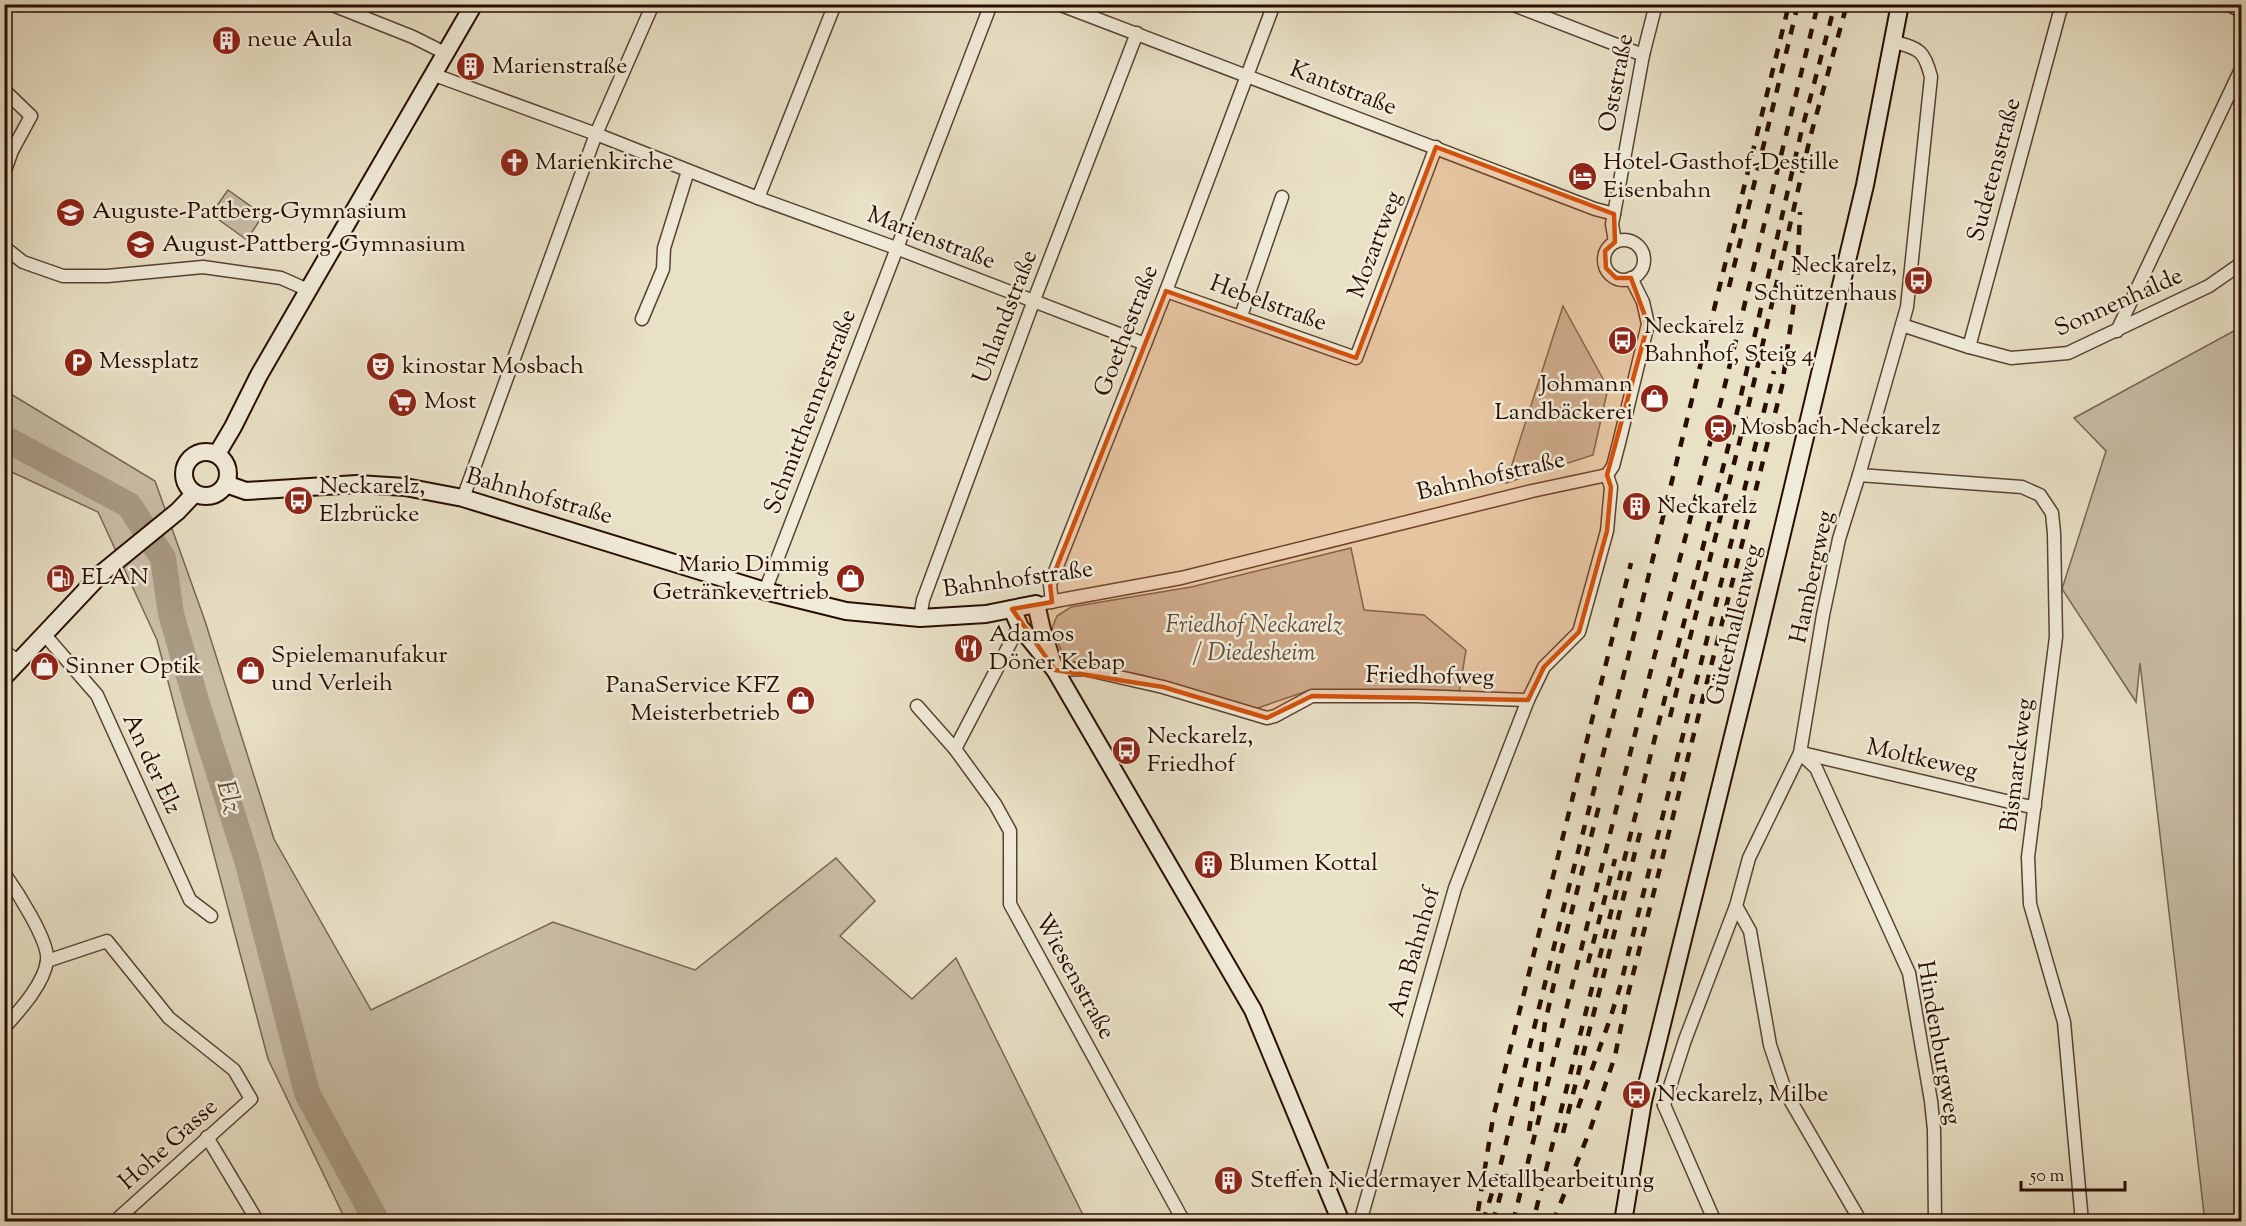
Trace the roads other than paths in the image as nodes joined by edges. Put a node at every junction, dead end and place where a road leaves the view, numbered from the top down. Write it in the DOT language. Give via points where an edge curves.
graph roads {
  1 [pos="330,4"];
  2 [pos="474,4"];
  3 [pos="653,4"];
  4 [pos="835,4"];
  5 [pos="991,4"];
  6 [pos="1058,4"];
  7 [pos="1274,4"];
  8 [pos="1511,4"];
  9 [pos="1656,4"];
  10 [pos="1900,4"];
  11 [pos="2062,4"];
  12 [pos="1090,10"];
  13 [pos="1137,33"];
  14 [pos="1892,41"];
  15 [pos="445,53"];
  16 [pos="1643,55"];
  17 [pos="2241,67"];
  18 [pos="432,74"];
  19 [pos="1247,75"];
  20 [pos="4,90"];
  21 [pos="596,134"];
  22 [pos="1436,147"];
  23 [pos="688,171"];
  24 [pos="4,173"];
  25 [pos="1282,196"];
  26 [pos="758,198"];
  27 [pos="1614,214"];
  28 [pos="1615,242"];
  29 [pos="896,248"];
  30 [pos="5,249"];
  31 [pos="2241,263"];
  32 [pos="1631,278"];
  33 [pos="308,290"];
  34 [pos="1166,291"];
  35 [pos="1034,300"];
  36 [pos="1241,316"];
  37 [pos="642,319"];
  38 [pos="1902,325"];
  39 [pos="2117,331"];
  40 [pos="1145,344"];
  41 [pos="1969,347"];
  42 [pos="1356,358"];
  43 [pos="217,454"];
  44 [pos="1607,475"];
  45 [pos="1859,475"];
  46 [pos="226,484"];
  47 [pos="194,494"];
  48 [pos="463,498"];
  49 [pos="765,591"];
  50 [pos="1044,603"];
  51 [pos="1012,609"];
  52 [pos="921,618"];
  53 [pos="1020,627"];
  54 [pos="44,634"];
  55 [pos="11,656"];
  56 [pos="1055,670"];
  57 [pos="4,677"];
  58 [pos="1528,700"];
  59 [pos="918,706"];
  60 [pos="955,748"];
  61 [pos="1800,753"];
  62 [pos="2035,806"];
  63 [pos="4,873"];
  64 [pos="1736,906"];
  65 [pos="211,916"];
  66 [pos="47,961"];
  67 [pos="4,1028"];
  68 [pos="1643,1101"];
  69 [pos="1664,1105"];
  70 [pos="207,1137"];
  71 [pos="114,1221"];
  72 [pos="258,1221"];
  73 [pos="1184,1221"];
  74 [pos="1341,1221"];
  75 [pos="1360,1221"];
  76 [pos="1623,1221"];
  77 [pos="1715,1221"];
  78 [pos="1861,1221"];
  79 [pos="1935,1221"];
  80 [pos="2082,1221"];
  1 -- 15 [label="street"];
  2 -- 15 [label="street"];
  3 -- 21 [label="street"];
  4 -- 26 [label="street"];
  5 -- 29 [label="street, Schmitthennerstraße"];
  6 -- 12 [label="street, Kantstraße"];
  7 -- 19 [label="street, Goethestraße"];
  8 -- 16 [label="street"];
  9 -- 16 [label="street, Oststraße"];
  10 -- 14 [label="street, Güterhallenweg"];
  11 -- 41 [label="street, Sudetenstraße"];
  12 -- 13 [label="street, Kantstraße"];
  13 -- 19 [label="street, Kantstraße"];
  13 -- 35 [label="street, Uhlandstraße"];
  14 -- 38 [label="street, Hambergweg" via="1914,47 1926,58 1931,77"];
  14 -- 68 [label="street, Güterhallenweg" via="1865,184"];
  15 -- 18 [label="street"];
  16 -- 27 [label="street, Oststraße"];
  17 -- 39 [label="street"];
  18 -- 21 [label="street, Marienstraße"];
  18 -- 33 [label="street"];
  19 -- 22 [label="street, Kantstraße"];
  19 -- 34 [label="street, Goethestraße"];
  20 -- 24 [label="street" via="31,116"];
  21 -- 23 [label="street, Marienstraße"];
  21 -- 48 [label="street"];
  22 -- 27 [label="street, Kantstraße"];
  22 -- 42 [label="street, Mozartweg"];
  23 -- 26 [label="street, Marienstraße"];
  23 -- 37 [label="street" via="664,248 663,269"];
  25 -- 36 [label="street"];
  26 -- 29 [label="street, Marienstraße"];
  27 -- 28 [label="street, Oststraße"];
  28 -- 32 [label="street" via="1605,251 1606,268 1616,278"];
  28 -- 32 [label="street" via="1628,240 1641,249 1643,265"];
  29 -- 35 [label="street, Marienstraße"];
  29 -- 49 [label="street, Schmitthennerstraße"];
  30 -- 33 [label="street" via="23,262 63,276 203,267 281,278"];
  31 -- 39 [label="street, Sonnenhalde" via="2209,286"];
  32 -- 44 [label="street" via="1648,324 1613,466"];
  33 -- 43 [label="street"];
  34 -- 36 [label="street, Hebelstraße"];
  34 -- 40 [label="street, Goethestraße"];
  35 -- 40 [label="street, Marienstraße"];
  35 -- 52 [label="street, Uhlandstraße" via="923,600"];
  36 -- 42 [label="street, Hebelstraße"];
  38 -- 41 [label="street, Sonnenhalde"];
  38 -- 45 [label="street, Hambergweg"];
  39 -- 41 [label="street, Sonnenhalde" via="2068,353 2011,358"];
  40 -- 50 [label="street, Goethestraße"];
  43 -- 46 [label="street" via="228,470"];
  43 -- 47 [label="street" via="201,452 185,463 184,481"];
  44 -- 50 [label="street, Bahnhofstraße" via="1181,578"];
  44 -- 58 [label="street, Am Bahnhof" via="1611,487 1607,531 1579,632 1544,667"];
  45 -- 61 [label="street, Hambergweg" via="1839,539"];
  45 -- 62 [label="street, Bismarckweg" via="2022,487 2040,495 2052,513 2056,637"];
  46 -- 47 [label="street" via="215,494"];
  46 -- 48 [label="street, Bahnhofstraße" via="246,491 357,484 405,487"];
  47 -- 54 [label="street" via="102,573"];
  48 -- 49 [label="street, Bahnhofstraße"];
  49 -- 52 [label="street, Bahnhofstraße" via="846,611"];
  50 -- 51 [label="street, Bahnhofstraße"];
  50 -- 56 [label="street" via="1042,630"];
  51 -- 52 [label="street, Bahnhofstraße"];
  51 -- 53 [label="street"];
  53 -- 56 [label="street"];
  53 -- 60 [label="street"];
  54 -- 55 [label="street"];
  54 -- 65 [label="street, An der Elz" via="97,695 190,900"];
  55 -- 57 [label="street"];
  56 -- 58 [label="street, Friedhofweg" via="1084,669 1163,687 1267,718 1312,696"];
  56 -- 74 [label="street" via="1253,1010"];
  58 -- 75 [label="street, Am Bahnhof" via="1455,888"];
  59 -- 60 [label="street, Wiesenstraße"];
  60 -- 73 [label="street, Wiesenstraße" via="1010,831 1010,904"];
  61 -- 62 [label="street, Moltkeweg"];
  61 -- 64 [label="street, Hambergweg" via="1749,858"];
  61 -- 79 [label="street, Hindenburgweg" via="1816,768 1909,973 1932,1111"];
  62 -- 80 [label="street, Bismarckweg" via="2028,857 2030,904 2064,1022"];
  63 -- 66 [label="street" via="19,893 45,946"];
  64 -- 69 [label="street, Hambergweg"];
  64 -- 78 [label="street" via="1750,931 1770,1045 1785,1093"];
  66 -- 67 [label="street" via="34,992"];
  66 -- 70 [label="street, Hohe Gasse" via="107,941 169,1018 234,1070 251,1099"];
  68 -- 69 [label="street"];
  68 -- 76 [label="street, Güterhallenweg"];
  69 -- 77 [label="street"];
  70 -- 71 [label="street, Hohe Gasse"];
  70 -- 72 [label="street"];
}
